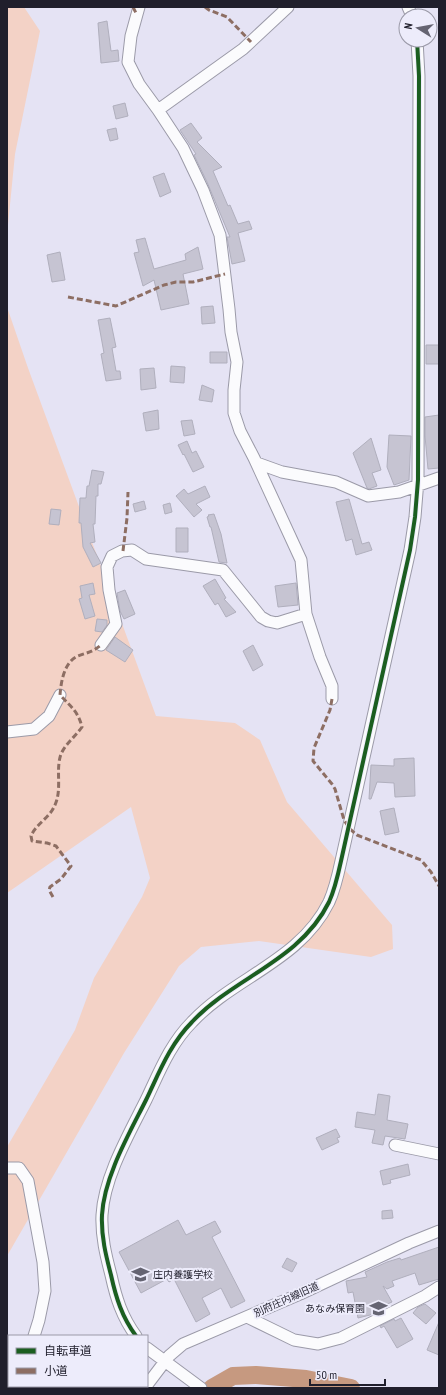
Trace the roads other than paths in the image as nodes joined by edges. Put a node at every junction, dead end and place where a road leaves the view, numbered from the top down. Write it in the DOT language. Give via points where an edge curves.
graph roads {
  1 [pos="139,7"];
  2 [pos="288,7"];
  3 [pos="417,48"];
  4 [pos="158,110"];
  5 [pos="257,463"];
  6 [pos="439,478"];
  7 [pos="417,486"];
  8 [pos="306,614"];
  9 [pos="101,645"];
  10 [pos="60,695"];
  11 [pos="332,699"];
  12 [pos="7,732"];
  13 [pos="395,1145"];
  14 [pos="439,1154"];
  15 [pos="7,1168"];
  16 [pos="439,1231"];
  17 [pos="439,1287"];
  18 [pos="247,1317"];
  19 [pos="34,1335"];
  20 [pos="135,1335"];
  21 [pos="148,1349"];
  22 [pos="164,1361"];
  23 [pos="148,1383"];
  24 [pos="201,1388"];
  1 -- 4 [label="street" via="131,36 128,62 139,84"];
  2 -- 4 [label="street" via="243,49"];
  3 -- 7 [label="street"];
  4 -- 5 [label="street" via="183,148 220,235 237,362 234,412 240,431"];
  5 -- 7 [label="street" via="282,472 341,484 368,496 399,492"];
  5 -- 8 [label="street" via="301,560"];
  6 -- 7 [label="street"];
  7 -- 20 [label="street" via="413,534 401,592 341,861 329,902 299,942 210,1005 176,1040 108,1184 102,1216 104,1243 118,1305"];
  8 -- 9 [label="street" via="277,623 268,621 261,617 223,570 146,559 132,550 123,551 112,556 107,567 116,624"];
  8 -- 11 [label="street" via="332,686"];
  10 -- 12 [label="street" via="49,716 34,729"];
  13 -- 14 [label="street"];
  15 -- 19 [label="street" via="19,1168 28,1181 43,1262 44,1291"];
  16 -- 18 [label="street, 別府庄内線旧道" via="409,1242"];
  17 -- 18 [label="street" via="341,1338 318,1344 294,1340"];
  18 -- 22 [label="street, 別府庄内線旧道" via="184,1344"];
  21 -- 22 [label="street"];
  22 -- 23 [label="street, 別府庄内線旧道"];
  22 -- 24 [label="street"];
}
